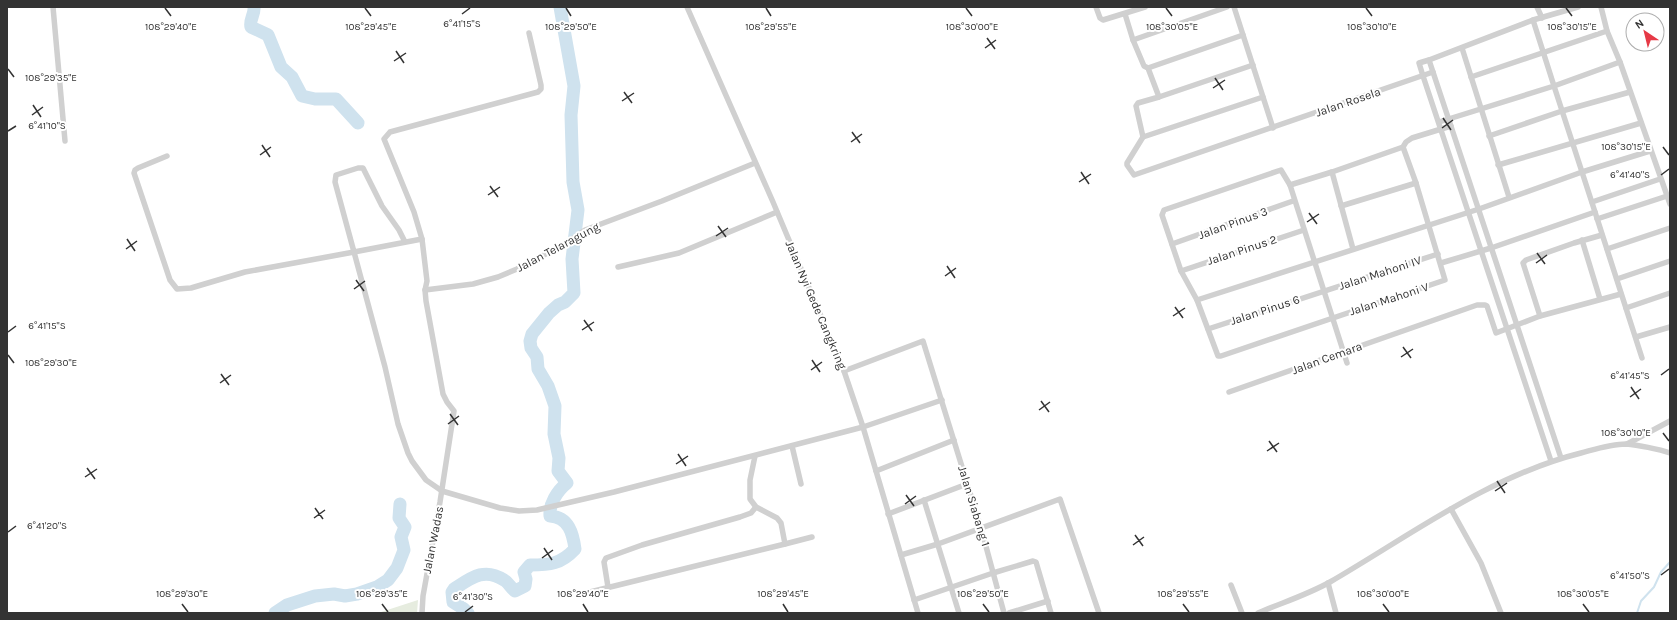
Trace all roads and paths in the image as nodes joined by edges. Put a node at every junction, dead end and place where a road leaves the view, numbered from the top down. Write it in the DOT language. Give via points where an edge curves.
graph roads {
  1 [pos="53,7"];
  2 [pos="687,7"];
  3 [pos="1096,7"];
  4 [pos="1145,7"];
  5 [pos="1227,7"];
  6 [pos="1234,7"];
  7 [pos="1537,7"];
  8 [pos="1601,7"];
  9 [pos="1574,8"];
  10 [pos="1125,14"];
  11 [pos="1542,18"];
  12 [pos="1533,20"];
  13 [pos="1607,31"];
  14 [pos="529,33"];
  15 [pos="1243,35"];
  16 [pos="1133,40"];
  17 [pos="1462,48"];
  18 [pos="1544,53"];
  19 [pos="1429,60"];
  20 [pos="1620,62"];
  21 [pos="1253,65"];
  22 [pos="1148,68"];
  23 [pos="1433,72"];
  24 [pos="1423,76"];
  25 [pos="1470,77"];
  26 [pos="1554,86"];
  27 [pos="1630,92"];
  28 [pos="1159,97"];
  29 [pos="1263,97"];
  30 [pos="1480,109"];
  31 [pos="1562,111"];
  32 [pos="1449,119"];
  33 [pos="1438,122"];
  34 [pos="1641,123"];
  35 [pos="1451,126"];
  36 [pos="1274,128"];
  37 [pos="1441,130"];
  38 [pos="1489,136"];
  39 [pos="1143,137"];
  40 [pos="65,141"];
  41 [pos="1573,143"];
  42 [pos="1403,147"];
  43 [pos="1650,151"];
  44 [pos="167,156"];
  45 [pos="755,163"];
  46 [pos="1498,165"];
  47 [pos="1332,172"];
  48 [pos="1582,172"];
  49 [pos="1660,178"];
  50 [pos="1416,183"];
  51 [pos="1290,185"];
  52 [pos="1667,196"];
  53 [pos="1509,197"];
  54 [pos="1294,201"];
  55 [pos="1592,202"];
  56 [pos="1670,204"];
  57 [pos="1341,206"];
  58 [pos="1479,209"];
  59 [pos="777,212"];
  60 [pos="1467,212"];
  61 [pos="1595,212"];
  62 [pos="1597,219"];
  63 [pos="1428,224"];
  64 [pos="1670,228"];
  65 [pos="1304,230"];
  66 [pos="1602,235"];
  67 [pos="422,239"];
  68 [pos="1582,240"];
  69 [pos="405,242"];
  70 [pos="1172,244"];
  71 [pos="1491,248"];
  72 [pos="1353,249"];
  73 [pos="1607,249"];
  74 [pos="1480,250"];
  75 [pos="354,252"];
  76 [pos="1438,254"];
  77 [pos="1670,261"];
  78 [pos="1314,262"];
  79 [pos="1441,263"];
  80 [pos="618,267"];
  81 [pos="1181,271"];
  82 [pos="1617,279"];
  83 [pos="425,290"];
  84 [pos="1323,291"];
  85 [pos="1670,293"];
  86 [pos="1621,294"];
  87 [pos="1197,300"];
  88 [pos="1600,300"];
  89 [pos="1626,308"];
  90 [pos="1540,316"];
  91 [pos="1332,318"];
  92 [pos="1517,325"];
  93 [pos="1670,327"];
  94 [pos="1208,329"];
  95 [pos="1506,330"];
  96 [pos="1636,337"];
  97 [pos="1344,352"];
  98 [pos="1642,358"];
  99 [pos="1347,363"];
  100 [pos="844,371"];
  101 [pos="1229,392"];
  102 [pos="942,400"];
  103 [pos="1670,421"];
  104 [pos="863,427"];
  105 [pos="954,440"];
  106 [pos="1626,444"];
  107 [pos="792,446"];
  108 [pos="1668,452"];
  109 [pos="755,456"];
  110 [pos="1561,458"];
  111 [pos="1551,461"];
  112 [pos="876,471"];
  113 [pos="801,484"];
  114 [pos="967,484"];
  115 [pos="442,491"];
  116 [pos="924,500"];
  117 [pos="756,507"];
  118 [pos="1451,509"];
  119 [pos="888,514"];
  120 [pos="981,528"];
  121 [pos="812,538"];
  122 [pos="786,544"];
  123 [pos="938,544"];
  124 [pos="901,555"];
  125 [pos="993,573"];
  126 [pos="1328,583"];
  127 [pos="1231,585"];
  128 [pos="608,587"];
  129 [pos="952,588"];
  130 [pos="590,592"];
  131 [pos="914,600"];
  132 [pos="1048,601"];
  133 [pos="422,613"];
  134 [pos="918,613"];
  135 [pos="959,613"];
  136 [pos="1004,613"];
  137 [pos="1009,613"];
  138 [pos="1051,613"];
  139 [pos="1099,613"];
  140 [pos="1242,613"];
  141 [pos="1258,613"];
  142 [pos="1336,613"];
  143 [pos="1501,613"];
  1 -- 40 [label="street"];
  2 -- 45 [label="street, Jalan Nyi Gede Cangkring"];
  3 -- 10 [label="street" via="1101,19"];
  4 -- 10 [label="street"];
  5 -- 16 [label="street"];
  6 -- 15 [label="street"];
  7 -- 11 [label="street"];
  8 -- 13 [label="street"];
  9 -- 11 [label="street"];
  10 -- 16 [label="street"];
  11 -- 12 [label="street"];
  12 -- 17 [label="street"];
  12 -- 18 [label="street"];
  13 -- 18 [label="street"];
  13 -- 20 [label="street"];
  14 -- 67 [label="street, Jalan Wadas" via="541,85 538,92 390,132 385,137"];
  15 -- 21 [label="street"];
  15 -- 22 [label="street"];
  16 -- 22 [label="street" via="1144,66"];
  17 -- 19 [label="street"];
  17 -- 25 [label="street"];
  18 -- 25 [label="street"];
  18 -- 26 [label="street"];
  19 -- 23 [label="street"];
  19 -- 24 [label="street" via="1419,63"];
  20 -- 26 [label="street"];
  20 -- 27 [label="street"];
  21 -- 28 [label="street"];
  21 -- 29 [label="street"];
  22 -- 28 [label="street"];
  23 -- 24 [label="street, Jalan Rosela"];
  23 -- 32 [label="street"];
  24 -- 33 [label="street"];
  24 -- 36 [label="street, Jalan Rosela"];
  25 -- 30 [label="street"];
  26 -- 30 [label="street"];
  26 -- 31 [label="street"];
  27 -- 31 [label="street"];
  27 -- 34 [label="street"];
  28 -- 39 [label="street" via="1138,103 1136,106"];
  29 -- 36 [label="street"];
  29 -- 39 [label="street"];
  30 -- 32 [label="street"];
  30 -- 38 [label="street"];
  31 -- 38 [label="street"];
  31 -- 41 [label="street"];
  32 -- 33 [label="street"];
  32 -- 35 [label="street"];
  33 -- 37 [label="street"];
  34 -- 41 [label="street"];
  34 -- 43 [label="street"];
  35 -- 37 [label="street"];
  35 -- 58 [label="street"];
  36 -- 39 [label="street, Jalan Rosela" via="1134,175 1127,163"];
  37 -- 42 [label="street" via="1412,138"];
  37 -- 60 [label="street"];
  38 -- 46 [label="street"];
  41 -- 46 [label="street"];
  41 -- 48 [label="street"];
  42 -- 47 [label="street"];
  42 -- 50 [label="street"];
  43 -- 48 [label="street"];
  43 -- 49 [label="street"];
  44 -- 75 [label="street" via="138,168 134,173 170,280 177,289 191,288 245,272"];
  45 -- 59 [label="street, Jalan Nyi Gede Cangkring"];
  45 -- 83 [label="street, Jalan Telaragung" via="585,230 565,244 498,277 473,284"];
  46 -- 53 [label="street"];
  47 -- 51 [label="street"];
  47 -- 57 [label="street"];
  48 -- 53 [label="street"];
  48 -- 55 [label="street"];
  49 -- 52 [label="street"];
  49 -- 55 [label="street"];
  50 -- 57 [label="street"];
  50 -- 63 [label="street"];
  51 -- 54 [label="street"];
  51 -- 70 [label="street" via="1281,170 1164,210 1162,215"];
  52 -- 56 [label="street"];
  52 -- 62 [label="street"];
  53 -- 58 [label="street"];
  54 -- 65 [label="street"];
  54 -- 70 [label="street, Jalan Pinus 3"];
  55 -- 61 [label="street"];
  57 -- 72 [label="street"];
  58 -- 60 [label="street"];
  58 -- 71 [label="street"];
  59 -- 80 [label="street" via="679,253"];
  59 -- 100 [label="street, Jalan Nyi Gede Cangkring"];
  60 -- 63 [label="street"];
  60 -- 74 [label="street"];
  61 -- 62 [label="street"];
  61 -- 71 [label="street"];
  62 -- 66 [label="street"];
  63 -- 72 [label="street"];
  63 -- 76 [label="street"];
  64 -- 73 [label="street"];
  65 -- 78 [label="street"];
  65 -- 81 [label="street, Jalan Pinus 2"];
  66 -- 68 [label="street"];
  66 -- 73 [label="street"];
  67 -- 69 [label="street"];
  67 -- 83 [label="street, Jalan Wadas" via="427,281"];
  68 -- 88 [label="street"];
  68 -- 90 [label="street" via="1526,260 1524,263"];
  69 -- 75 [label="street"];
  69 -- 75 [label="street" via="382,206 366,172 363,168 358,168 339,173 334,180"];
  70 -- 81 [label="street"];
  71 -- 74 [label="street"];
  71 -- 92 [label="street"];
  72 -- 78 [label="street"];
  73 -- 82 [label="street"];
  74 -- 79 [label="street"];
  74 -- 95 [label="street"];
  75 -- 115 [label="street" via="398,424 408,453 423,477"];
  76 -- 79 [label="street"];
  76 -- 84 [label="street, Jalan Mahoni IV"];
  77 -- 82 [label="street"];
  78 -- 84 [label="street"];
  78 -- 87 [label="street"];
  79 -- 91 [label="street, Jalan Mahoni V" via="1445,280"];
  81 -- 87 [label="street"];
  82 -- 86 [label="street"];
  83 -- 115 [label="street, Jalan Wadas" via="444,394 454,411"];
  84 -- 91 [label="street"];
  84 -- 94 [label="street, Jalan Pinus 6"];
  85 -- 89 [label="street"];
  86 -- 88 [label="street"];
  86 -- 89 [label="street"];
  87 -- 94 [label="street"];
  88 -- 90 [label="street"];
  89 -- 96 [label="street"];
  90 -- 92 [label="street"];
  91 -- 94 [label="street, Jalan Mahoni V" via="1221,356 1218,356"];
  91 -- 97 [label="street"];
  92 -- 95 [label="street"];
  92 -- 110 [label="street"];
  93 -- 96 [label="street"];
  95 -- 97 [label="street, Jalan Cemara" via="1496,333 1487,306 1482,304"];
  95 -- 111 [label="street"];
  96 -- 98 [label="street"];
  97 -- 99 [label="street"];
  97 -- 101 [label="street, Jalan Cemara"];
  100 -- 102 [label="street, Jalan Siabang 1" via="923,341"];
  100 -- 104 [label="street, Jalan Nyi Gede Cangkring"];
  102 -- 104 [label="street"];
  102 -- 105 [label="street, Jalan Siabang 1"];
  103 -- 106 [label="street"];
  104 -- 107 [label="street"];
  104 -- 112 [label="street, Jalan Nyi Gede Cangkring"];
  105 -- 112 [label="street"];
  105 -- 114 [label="street, Jalan Siabang 1"];
  106 -- 108 [label="street"];
  106 -- 110 [label="street" via="1607,446"];
  107 -- 109 [label="street"];
  107 -- 113 [label="street"];
  109 -- 115 [label="street" via="538,510 500,508"];
  109 -- 117 [label="street" via="749,494"];
  110 -- 111 [label="street"];
  111 -- 118 [label="street" via="1492,487"];
  112 -- 119 [label="street, Jalan Nyi Gede Cangkring"];
  114 -- 116 [label="street"];
  114 -- 120 [label="street, Jalan Siabang 1"];
  115 -- 133 [label="street, Jalan Wadas"];
  116 -- 119 [label="street"];
  116 -- 123 [label="street"];
  117 -- 122 [label="street" via="777,518 781,523"];
  117 -- 128 [label="street" via="750,513 606,558 604,562"];
  118 -- 126 [label="street"];
  118 -- 143 [label="street" via="1480,564"];
  119 -- 124 [label="street, Jalan Nyi Gede Cangkring"];
  120 -- 123 [label="street"];
  120 -- 125 [label="street, Jalan Siabang 1"];
  120 -- 139 [label="street" via="1061,500"];
  121 -- 122 [label="street"];
  122 -- 128 [label="street"];
  123 -- 124 [label="street"];
  123 -- 129 [label="street"];
  124 -- 131 [label="street, Jalan Nyi Gede Cangkring"];
  125 -- 129 [label="street"];
  125 -- 132 [label="street" via="1035,561"];
  125 -- 136 [label="street, Jalan Siabang 1"];
  126 -- 141 [label="street" via="1276,602"];
  126 -- 142 [label="street"];
  127 -- 140 [label="street"];
  128 -- 130 [label="street"];
  129 -- 131 [label="street"];
  129 -- 135 [label="street"];
  131 -- 134 [label="street, Jalan Nyi Gede Cangkring"];
  132 -- 137 [label="street"];
  132 -- 138 [label="street"];
}
